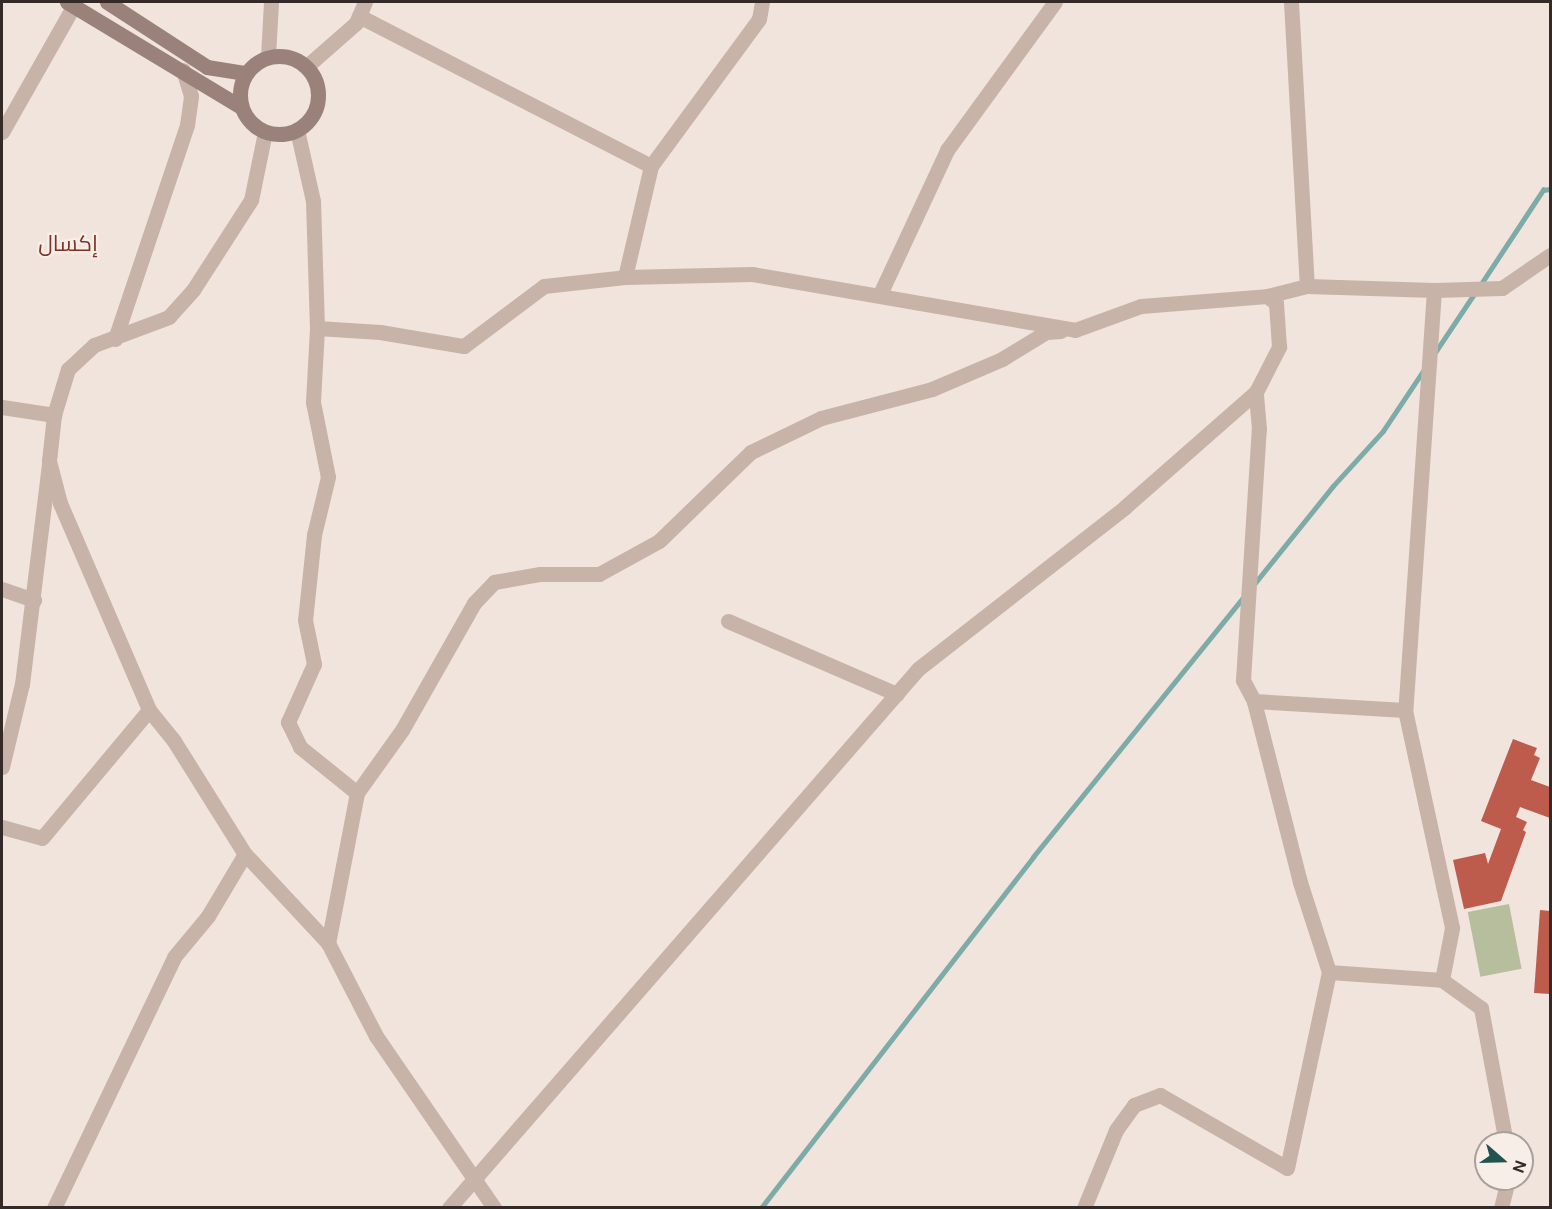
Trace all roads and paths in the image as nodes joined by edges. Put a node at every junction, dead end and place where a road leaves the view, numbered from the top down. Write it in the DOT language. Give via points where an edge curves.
graph roads {
  1 [pos="107,2"];
  2 [pos="271,2"];
  3 [pos="762,2"];
  4 [pos="1054,2"];
  5 [pos="1291,2"];
  6 [pos="70,4"];
  7 [pos="362,9"];
  8 [pos="268,56"];
  9 [pos="307,66"];
  10 [pos="183,70"];
  11 [pos="246,73"];
  12 [pos="241,107"];
  13 [pos="297,130"];
  14 [pos="2,132"];
  15 [pos="265,132"];
  16 [pos="651,166"];
  17 [pos="1551,255"];
  18 [pos="625,277"];
  19 [pos="1306,286"];
  20 [pos="1434,290"];
  21 [pos="880,294"];
  22 [pos="1267,296"];
  23 [pos="316,328"];
  24 [pos="1075,330"];
  25 [pos="115,339"];
  26 [pos="1256,392"];
  27 [pos="2,407"];
  28 [pos="54,415"];
  29 [pos="49,461"];
  30 [pos="2,589"];
  31 [pos="34,600"];
  32 [pos="728,621"];
  33 [pos="897,694"];
  34 [pos="1254,701"];
  35 [pos="149,710"];
  36 [pos="1405,710"];
  37 [pos="2,767"];
  38 [pos="357,793"];
  39 [pos="2,827"];
  40 [pos="245,854"];
  41 [pos="328,943"];
  42 [pos="1329,972"];
  43 [pos="1442,980"];
  44 [pos="1504,1131"];
  45 [pos="474,1180"];
  46 [pos="1505,1191"];
  47 [pos="54,1208"];
  48 [pos="449,1208"];
  49 [pos="494,1208"];
  50 [pos="1084,1208"];
  51 [pos="1501,1208"];
  1 -- 11 [label="main road" via="207,67"];
  2 -- 8 [label="street"];
  3 -- 16 [label="street" via="759,19"];
  4 -- 21 [label="street" via="947,150"];
  5 -- 19 [label="street"];
  6 -- 10 [label="main road"];
  6 -- 14 [label="street"];
  7 -- 9 [label="street" via="356,24"];
  7 -- 16 [label="street"];
  8 -- 9 [label="main road" via="289,56"];
  8 -- 11 [label="main road"];
  9 -- 13 [label="main road" via="318,88 318,101 307,123"];
  10 -- 12 [label="main road"];
  10 -- 25 [label="street" via="191,96 187,125"];
  11 -- 12 [label="main road" via="239,95"];
  12 -- 15 [label="main road" via="246,118"];
  13 -- 15 [label="main road"];
  13 -- 23 [label="street" via="313,201"];
  15 -- 25 [label="street" via="251,200 193,290 169,317"];
  16 -- 18 [label="street"];
  17 -- 20 [label="street" via="1502,288"];
  18 -- 21 [label="street" via="752,274"];
  18 -- 23 [label="street" via="544,286 464,346 380,332"];
  19 -- 20 [label="street"];
  19 -- 22 [label="street"];
  20 -- 36 [label="street"];
  21 -- 24 [label="street"];
  22 -- 24 [label="street" via="1141,306"];
  22 -- 26 [label="street" via="1276,303 1279,347"];
  23 -- 38 [label="street" via="313,402 328,477 314,535 305,620 314,664 288,722 300,747"];
  24 -- 38 [label="street" via="1046,332 1002,359 932,389 821,418 751,452 659,541 599,574 540,574 494,582 474,603 402,730"];
  25 -- 28 [label="street" via="94,345 68,369"];
  26 -- 33 [label="street" via="1125,507 918,669"];
  26 -- 34 [label="street" via="1259,429 1243,680"];
  27 -- 28 [label="street"];
  28 -- 29 [label="street"];
  29 -- 31 [label="street"];
  29 -- 35 [label="street" via="60,503"];
  30 -- 31 [label="street"];
  31 -- 37 [label="street" via="22,684"];
  32 -- 33 [label="street"];
  33 -- 45 [label="street"];
  34 -- 36 [label="street"];
  34 -- 42 [label="street" via="1300,882"];
  35 -- 39 [label="street" via="42,838"];
  35 -- 40 [label="street" via="174,741"];
  36 -- 43 [label="street" via="1452,928"];
  38 -- 41 [label="street"];
  40 -- 41 [label="street"];
  40 -- 47 [label="street" via="208,916 174,957"];
  41 -- 45 [label="street" via="376,1036"];
  42 -- 43 [label="street"];
  42 -- 50 [label="street" via="1287,1168 1160,1095 1134,1105 1116,1130"];
  43 -- 44 [label="street" via="1481,1008"];
  45 -- 48 [label="street"];
  45 -- 49 [label="street"];
  46 -- 51 [label="street"];
}
